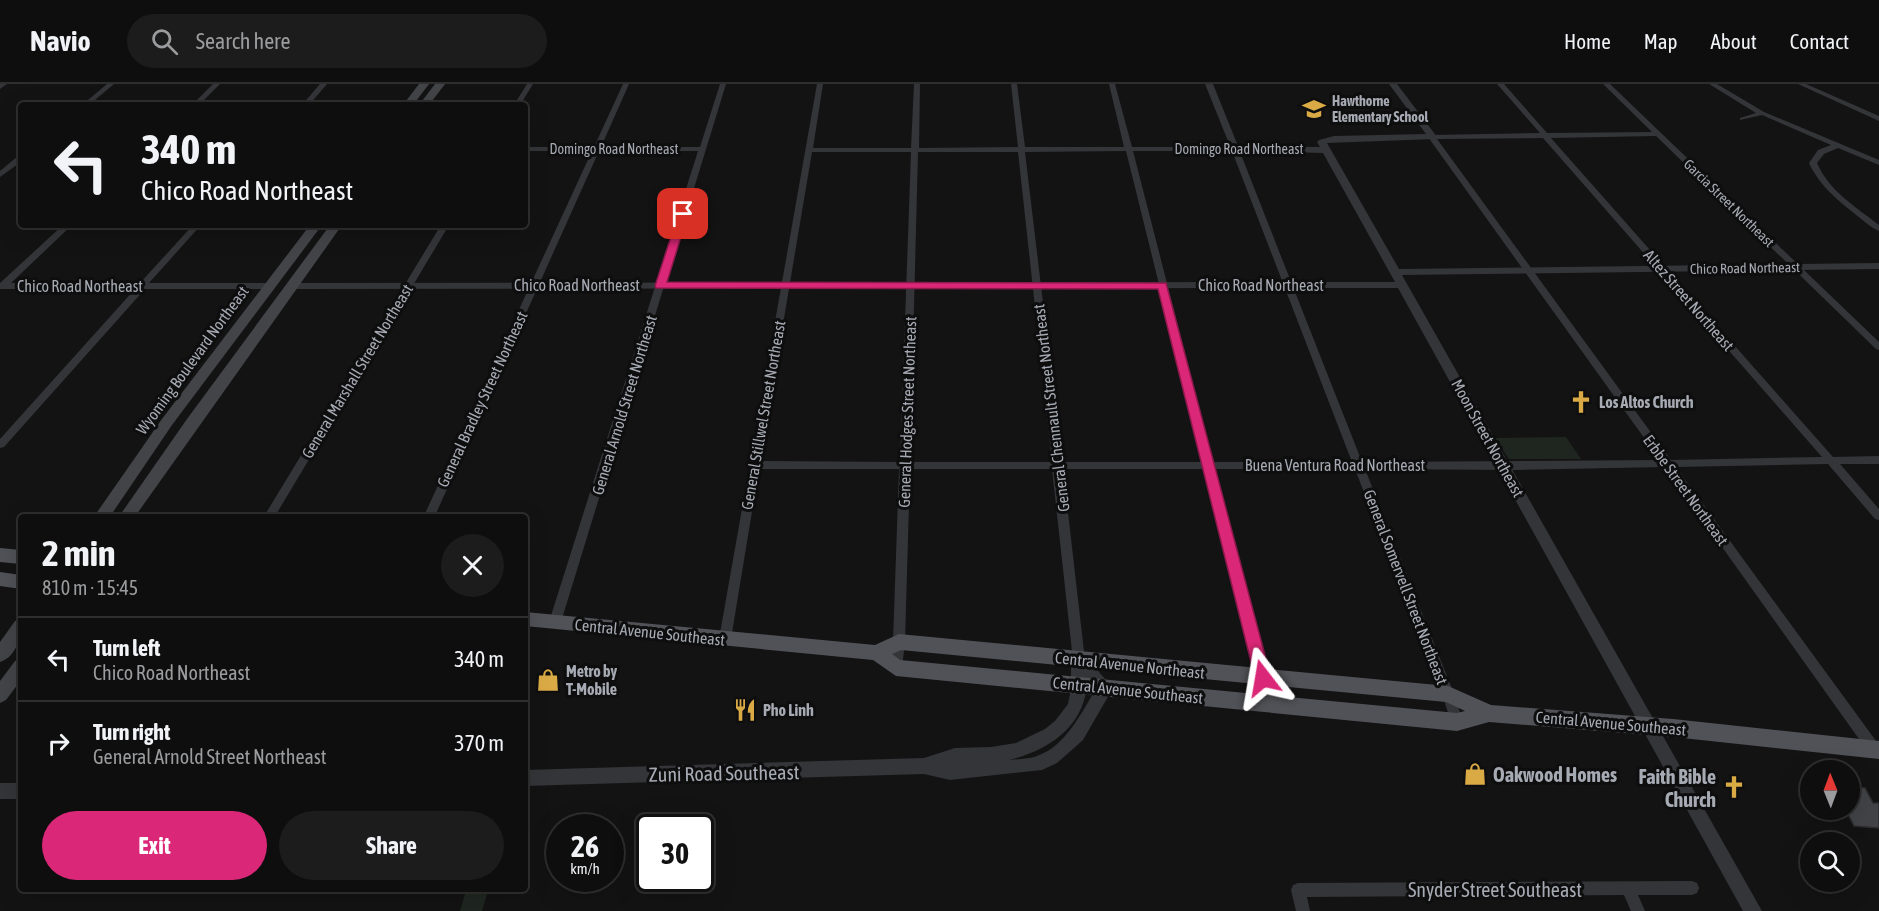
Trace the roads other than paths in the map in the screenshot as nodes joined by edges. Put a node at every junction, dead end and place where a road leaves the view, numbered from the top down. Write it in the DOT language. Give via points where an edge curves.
graph roads {
  1 [pos="4,84"];
  2 [pos="111,84"];
  3 [pos="218,84"];
  4 [pos="324,84"];
  5 [pos="424,84"];
  6 [pos="440,84"];
  7 [pos="530,84"];
  8 [pos="626,84"];
  9 [pos="723,84"];
  10 [pos="820,84"];
  11 [pos="917,84"];
  12 [pos="1014,84"];
  13 [pos="1112,84"];
  14 [pos="1209,84"];
  15 [pos="1393,84"];
  16 [pos="1500,84"];
  17 [pos="1606,84"];
  18 [pos="1712,84"];
  19 [pos="1801,84"];
  20 [pos="0,87"];
  21 [pos="90,102"];
  22 [pos="198,102"];
  23 [pos="308,102"];
  24 [pos="410,102"];
  25 [pos="426,102"];
  26 [pos="519,102"];
  27 [pos="1762,113"];
  28 [pos="1742,119"];
  29 [pos="1879,119"];
  30 [pos="1658,134"];
  31 [pos="1545,136"];
  32 [pos="1432,137"];
  33 [pos="1836,146"];
  34 [pos="528,149"];
  35 [pos="596,149"];
  36 [pos="703,149"];
  37 [pos="916,149"];
  38 [pos="1021,149"];
  39 [pos="1128,149"];
  40 [pos="1235,149"];
  41 [pos="809,150"];
  42 [pos="1324,150"];
  43 [pos="18,160"];
  44 [pos="1879,163"];
  45 [pos="0,175"];
  46 [pos="65,228"];
  47 [pos="194,228"];
  48 [pos="314,228"];
  49 [pos="334,228"];
  50 [pos="443,228"];
  51 [pos="1879,229"];
  52 [pos="302,243"];
  53 [pos="1879,266"];
  54 [pos="1796,267"];
  55 [pos="1662,269"];
  56 [pos="1527,270"];
  57 [pos="1399,279"];
  58 [pos="409,285"];
  59 [pos="534,285"];
  60 [pos="1162,285"];
  61 [pos="1287,285"];
  62 [pos="142,286"];
  63 [pos="269,286"];
  64 [pos="291,286"];
  65 [pos="660,286"];
  66 [pos="785,286"];
  67 [pos="911,286"];
  68 [pos="1037,286"];
  69 [pos="1,287"];
  70 [pos="251,343"];
  71 [pos="1879,347"];
  72 [pos="0,446"];
  73 [pos="1879,460"];
  74 [pos="1830,461"];
  75 [pos="1667,463"];
  76 [pos="905,464"];
  77 [pos="1057,464"];
  78 [pos="1358,464"];
  79 [pos="754,465"];
  80 [pos="1209,465"];
  81 [pos="1503,466"];
  82 [pos="103,514"];
  83 [pos="128,514"];
  84 [pos="270,514"];
  85 [pos="430,514"];
  86 [pos="1879,516"];
  87 [pos="0,555"];
  88 [pos="18,557"];
  89 [pos="0,579"];
  90 [pos="18,582"];
  91 [pos="528,619"];
  92 [pos="555,622"];
  93 [pos="18,630"];
  94 [pos="725,639"];
  95 [pos="899,642"];
  96 [pos="877,653"];
  97 [pos="0,655"];
  98 [pos="1079,660"];
  99 [pos="896,668"];
  100 [pos="18,670"];
  101 [pos="1263,678"];
  102 [pos="1079,685"];
  103 [pos="1106,688"];
  104 [pos="1448,694"];
  105 [pos="0,695"];
  106 [pos="1489,713"];
  107 [pos="1456,722"];
  108 [pos="1651,727"];
  109 [pos="1876,750"];
  110 [pos="924,766"];
  111 [pos="528,778"];
  112 [pos="0,791"];
  113 [pos="18,791"];
  114 [pos="1692,888"];
  115 [pos="1628,889"];
  116 [pos="1303,911"];
  117 [pos="1638,911"];
  118 [pos="1753,911"];
  1 -- 20 [label="street"];
  2 -- 21 [label="street"];
  3 -- 22 [label="street"];
  4 -- 23 [label="street"];
  5 -- 24 [label="main road"];
  6 -- 25 [label="main road"];
  7 -- 26 [label="street"];
  8 -- 35 [label="street, General Bradley Street Northeast"];
  9 -- 36 [label="street, General Arnold Street Northeast"];
  10 -- 41 [label="street, General Stillwel Street Northeast"];
  11 -- 37 [label="street, General Hodges Street Northeast"];
  12 -- 38 [label="street, General Chennault Street Northeast"];
  13 -- 39 [label="street"];
  14 -- 40 [label="street, General Somervell Street Northeast"];
  15 -- 32 [label="street, Erbbe Street Northeast"];
  16 -- 31 [label="street, Altez Street Northeast"];
  17 -- 30 [label="street, Garcia Street Northeast"];
  18 -- 27 [label="street"];
  19 -- 29 [label="street"];
  27 -- 28 [label="street"];
  27 -- 33 [label="street"];
  30 -- 31 [label="street, Domingo Road Northeast"];
  30 -- 54 [label="street, Garcia Street Northeast"];
  31 -- 32 [label="street, Domingo Road Northeast"];
  31 -- 55 [label="street, Altez Street Northeast"];
  32 -- 42 [label="street, Domingo Road Northeast" via="1329,139 1322,142"];
  32 -- 56 [label="street, Erbbe Street Northeast"];
  33 -- 44 [label="street"];
  33 -- 51 [label="street" via="1816,157 1815,170 1823,182"];
  34 -- 35 [label="street, Domingo Road Northeast"];
  35 -- 36 [label="street, Domingo Road Northeast"];
  35 -- 59 [label="street, General Bradley Street Northeast"];
  36 -- 65 [label="street, General Arnold Street Northeast"];
  37 -- 38 [label="street, Domingo Road Northeast"];
  37 -- 41 [label="street, Domingo Road Northeast"];
  37 -- 67 [label="street, General Hodges Street Northeast"];
  38 -- 39 [label="street, Domingo Road Northeast"];
  38 -- 68 [label="street, General Chennault Street Northeast"];
  39 -- 40 [label="street, Domingo Road Northeast"];
  39 -- 60 [label="street"];
  40 -- 42 [label="street, Domingo Road Northeast"];
  40 -- 61 [label="street, General Somervell Street Northeast"];
  41 -- 66 [label="street, General Stillwel Street Northeast"];
  42 -- 57 [label="street, Moon Street Northeast"];
  43 -- 45 [label="street"];
  46 -- 69 [label="street"];
  47 -- 62 [label="street"];
  48 -- 52 [label="main road, Wyoming Boulevard Northeast"];
  49 -- 64 [label="main road"];
  50 -- 58 [label="street, General Marshall Street Northeast"];
  52 -- 63 [label="main road, Wyoming Boulevard Northeast"];
  52 -- 64 [label="main road" via="302,255 284,280 285,285"];
  53 -- 54 [label="street, Chico Road Northeast"];
  54 -- 55 [label="street, Chico Road Northeast"];
  54 -- 71 [label="street, Garcia Street Northeast"];
  55 -- 56 [label="street, Chico Road Northeast"];
  55 -- 74 [label="street, Altez Street Northeast"];
  56 -- 57 [label="street, Chico Road Northeast"];
  56 -- 75 [label="street, Erbbe Street Northeast"];
  57 -- 61 [label="street, Chico Road Northeast"];
  57 -- 81 [label="street, Moon Street Northeast"];
  58 -- 59 [label="street, Chico Road Northeast"];
  58 -- 64 [label="street, Chico Road Northeast"];
  58 -- 84 [label="street, General Marshall Street Northeast"];
  59 -- 65 [label="street, Chico Road Northeast"];
  59 -- 85 [label="street, General Bradley Street Northeast"];
  60 -- 61 [label="street, Chico Road Northeast"];
  60 -- 68 [label="street, Chico Road Northeast"];
  60 -- 80 [label="street"];
  61 -- 78 [label="street, General Somervell Street Northeast"];
  62 -- 63 [label="street, Chico Road Northeast"];
  62 -- 69 [label="street, Chico Road Northeast"];
  62 -- 72 [label="street"];
  63 -- 70 [label="main road" via="278,290 248,333"];
  63 -- 82 [label="main road, Wyoming Boulevard Northeast"];
  64 -- 70 [label="main road"];
  65 -- 66 [label="street, Chico Road Northeast"];
  65 -- 92 [label="street, General Arnold Street Northeast"];
  66 -- 67 [label="street, Chico Road Northeast"];
  66 -- 79 [label="street, General Stillwel Street Northeast"];
  67 -- 68 [label="street, Chico Road Northeast"];
  67 -- 76 [label="street, General Hodges Street Northeast"];
  68 -- 77 [label="street, General Chennault Street Northeast"];
  70 -- 83 [label="main road"];
  73 -- 74 [label="street, Buena Ventura Road Northeast"];
  74 -- 75 [label="street, Buena Ventura Road Northeast"];
  74 -- 86 [label="street, Altez Street Northeast"];
  75 -- 81 [label="street, Buena Ventura Road Northeast"];
  75 -- 109 [label="street, Erbbe Street Northeast"];
  76 -- 77 [label="street, Buena Ventura Road Northeast"];
  76 -- 79 [label="street, Buena Ventura Road Northeast"];
  76 -- 95 [label="street, General Hodges Street Northeast"];
  77 -- 80 [label="street, Buena Ventura Road Northeast"];
  77 -- 98 [label="street, General Chennault Street Northeast"];
  78 -- 80 [label="street, Buena Ventura Road Northeast"];
  78 -- 81 [label="street, Buena Ventura Road Northeast"];
  78 -- 104 [label="street, General Somervell Street Northeast"];
  79 -- 94 [label="street, General Stillwel Street Northeast"];
  80 -- 101 [label="street"];
  81 -- 108 [label="street, Moon Street Northeast"];
  87 -- 88 [label="main road"];
  89 -- 90 [label="main road"];
  91 -- 92 [label="main road, Central Avenue Southeast"];
  92 -- 94 [label="main road, Central Avenue Southeast"];
  93 -- 97 [label="main road"];
  94 -- 96 [label="main road, Central Avenue Southeast"];
  95 -- 96 [label="main road"];
  95 -- 98 [label="main road, Central Avenue Northeast"];
  95 -- 99 [label="street, General Hodges Street Northeast"];
  96 -- 99 [label="main road"];
  98 -- 101 [label="main road, Central Avenue Northeast"];
  98 -- 102 [label="street, Zuni Road Southeast"];
  98 -- 103 [label="street"];
  99 -- 102 [label="main road, Central Avenue Southeast"];
  100 -- 105 [label="main road"];
  101 -- 104 [label="main road, Central Avenue Northeast"];
  102 -- 103 [label="main road, Central Avenue Southeast"];
  102 -- 110 [label="street, Zuni Road Southeast" via="1075,706 1057,729 1039,742 1016,752 952,756"];
  103 -- 107 [label="main road, Central Avenue Southeast"];
  103 -- 110 [label="street, Zuni Road Southeast" via="1077,735 1051,758 1036,765 950,772"];
  104 -- 106 [label="main road, Central Avenue Northeast"];
  104 -- 107 [label="street, General Somervell Street Northeast"];
  106 -- 107 [label="main road, Central Avenue Southeast"];
  106 -- 108 [label="main road, Central Avenue Southeast"];
  108 -- 109 [label="main road, Central Avenue Southeast"];
  108 -- 118 [label="street, Moon Street Northeast"];
  110 -- 111 [label="street, Zuni Road Southeast"];
  112 -- 113 [label="street"];
  114 -- 115 [label="street, Snyder Street Southeast"];
  115 -- 116 [label="street, Snyder Street Southeast" via="1298,890"];
  115 -- 117 [label="street"];
}
